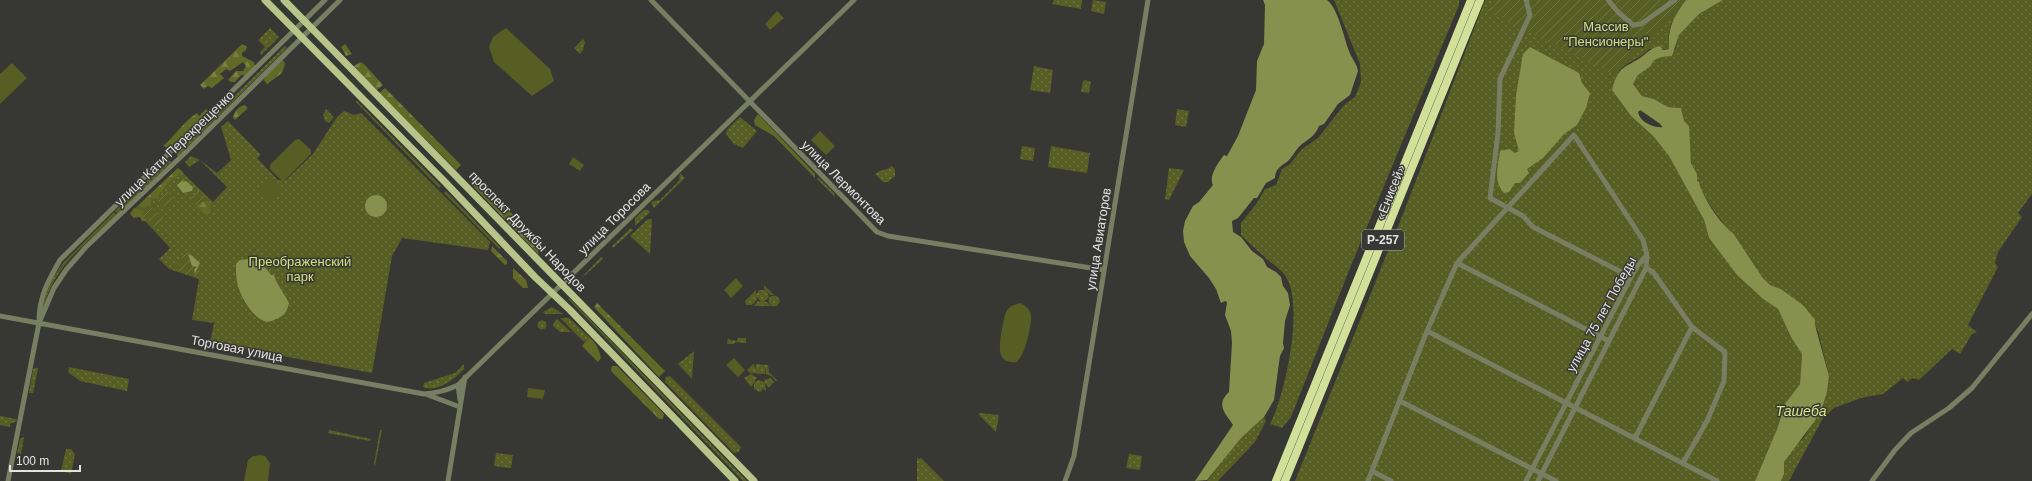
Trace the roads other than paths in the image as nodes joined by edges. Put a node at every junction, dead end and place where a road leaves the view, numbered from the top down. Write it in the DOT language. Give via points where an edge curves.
graph roads {
  1 [pos="265,0"];
  2 [pos="284,0"];
  3 [pos="325,0"];
  4 [pos="340,0"];
  5 [pos="650,0"];
  6 [pos="854,0"];
  7 [pos="1148,0"];
  8 [pos="1471,0"];
  9 [pos="1480,0"];
  10 [pos="1526,0"];
  11 [pos="1608,0"];
  12 [pos="1675,0"];
  13 [pos="304,20"];
  14 [pos="311,28"];
  15 [pos="295,30"];
  16 [pos="302,37"];
  17 [pos="750,102"];
  18 [pos="1510,207"];
  19 [pos="1647,255"];
  20 [pos="1457,263"];
  21 [pos="1646,268"];
  22 [pos="1104,270"];
  23 [pos="1631,277"];
  24 [pos="563,284"];
  25 [pos="553,294"];
  26 [pos="1619,301"];
  27 [pos="1627,305"];
  28 [pos="2032,314"];
  29 [pos="0,316"];
  30 [pos="39,323"];
  31 [pos="1692,327"];
  32 [pos="1427,331"];
  33 [pos="1601,337"];
  34 [pos="1609,341"];
  35 [pos="466,377"];
  36 [pos="458,385"];
  37 [pos="463,392"];
  38 [pos="424,394"];
  39 [pos="1400,402"];
  40 [pos="1566,404"];
  41 [pos="460,407"];
  42 [pos="1575,408"];
  43 [pos="1634,438"];
  44 [pos="1683,463"];
  45 [pos="1533,469"];
  46 [pos="1372,471"];
  47 [pos="1542,474"];
  48 [pos="8,481"];
  49 [pos="448,481"];
  50 [pos="735,481"];
  51 [pos="754,481"];
  52 [pos="1065,481"];
  53 [pos="1276,481"];
  54 [pos="1285,481"];
  55 [pos="1368,481"];
  56 [pos="1391,481"];
  57 [pos="1526,481"];
  58 [pos="1538,481"];
  59 [pos="1556,481"];
  60 [pos="1717,481"];
  61 [pos="1872,481"];
  1 -- 15 [label="main road, проспект Дружбы Народов"];
  2 -- 13 [label="main road, проспект Дружбы Народов"];
  3 -- 13 [label="street, улица Кати Перекрещенко"];
  4 -- 14 [label="street, улица Кати Перекрещенко"];
  5 -- 17 [label="street, улица Лермонтова"];
  6 -- 17 [label="street, улица Торосова"];
  7 -- 22 [label="street, улица Авиаторов"];
  8 -- 53 [label="highway, «Енисей» / Р-257"];
  9 -- 54 [label="highway, «Енисей» / Р-257"];
  10 -- 18 [label="street" via="1530,15 1500,79 1498,133 1490,198"];
  11 -- 12 [label="street" via="1633,24 1640,24"];
  13 -- 14 [label="main road, проспект Дружбы Народов"];
  13 -- 15 [label="street, улица Кати Перекрещенко"];
  14 -- 16 [label="street, улица Кати Перекрещенко"];
  14 -- 24 [label="main road, проспект Дружбы Народов"];
  15 -- 16 [label="main road, проспект Дружбы Народов"];
  15 -- 30 [label="street, улица Кати Перекрещенко" via="60,260 43,292 39,306"];
  16 -- 25 [label="main road, проспект Дружбы Народов"];
  16 -- 30 [label="street, улица Кати Перекрещенко" via="86,247 54,288"];
  17 -- 22 [label="street, улица Лермонтова" via="882,235"];
  17 -- 24 [label="street, улица Торосова"];
  18 -- 19 [label="street" via="1574,135 1643,240"];
  18 -- 20 [label="street"];
  18 -- 23 [label="street" via="1533,227"];
  19 -- 21 [label="street, улица 75 лет Победы"];
  19 -- 23 [label="street, улица 75 лет Победы"];
  20 -- 32 [label="street"];
  20 -- 33 [label="street"];
  21 -- 27 [label="street, улица 75 лет Победы"];
  21 -- 31 [label="street" via="1653,272"];
  22 -- 52 [label="street, улица Авиаторов" via="1074,456"];
  23 -- 26 [label="street, улица 75 лет Победы"];
  24 -- 25 [label="street, улица Торосова"];
  24 -- 51 [label="main road, проспект Дружбы Народов"];
  25 -- 35 [label="street, улица Торосова"];
  25 -- 50 [label="main road, проспект Дружбы Народов"];
  26 -- 27 [label="street"];
  26 -- 33 [label="street, улица 75 лет Победы"];
  27 -- 34 [label="street, улица 75 лет Победы"];
  28 -- 61 [label="street" via="1972,388 1950,408 1911,433"];
  29 -- 30 [label="street, Торговая улица"];
  30 -- 38 [label="street, Торговая улица"];
  30 -- 48 [label="street, улица Кати Перекрещенко"];
  31 -- 43 [label="street"];
  31 -- 44 [label="street" via="1725,352 1724,381 1707,421"];
  32 -- 39 [label="street"];
  32 -- 40 [label="street"];
  33 -- 34 [label="street"];
  33 -- 40 [label="street, улица 75 лет Победы"];
  34 -- 42 [label="street, улица 75 лет Победы"];
  35 -- 36 [label="street, Торговая улица"];
  35 -- 37 [label="street"];
  36 -- 37 [label="street"];
  36 -- 38 [label="street, Торговая улица" via="437,393"];
  36 -- 41 [label="street"];
  37 -- 41 [label="street"];
  38 -- 41 [label="street"];
  39 -- 45 [label="street"];
  39 -- 46 [label="street"];
  40 -- 42 [label="street"];
  40 -- 45 [label="street, улица 75 лет Победы"];
  41 -- 49 [label="street"];
  42 -- 43 [label="street"];
  42 -- 47 [label="street, улица 75 лет Победы"];
  43 -- 44 [label="street"];
  44 -- 60 [label="street"];
  45 -- 47 [label="street"];
  45 -- 57 [label="street, улица 75 лет Победы"];
  46 -- 55 [label="street"];
  46 -- 56 [label="street"];
  47 -- 58 [label="street, улица 75 лет Победы"];
  47 -- 59 [label="street"];
}
